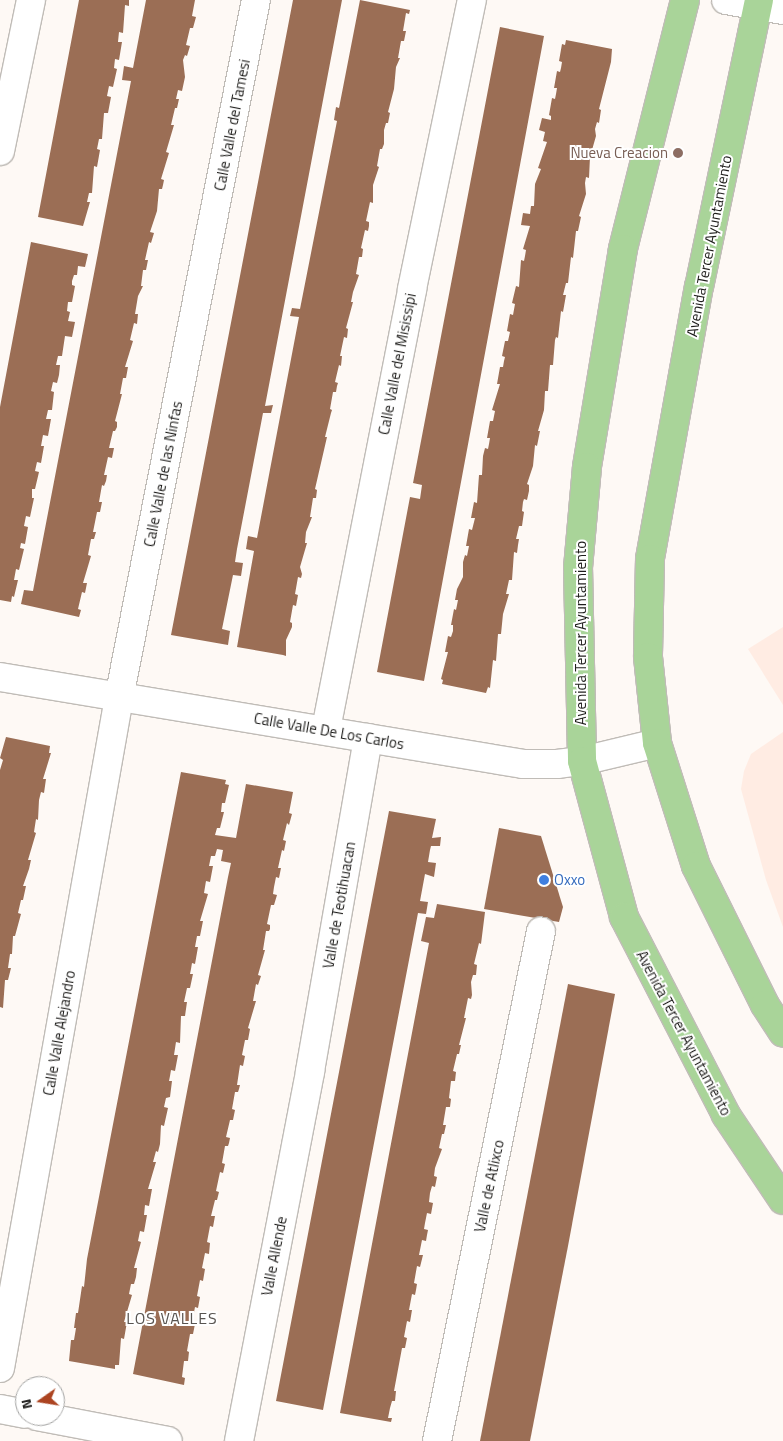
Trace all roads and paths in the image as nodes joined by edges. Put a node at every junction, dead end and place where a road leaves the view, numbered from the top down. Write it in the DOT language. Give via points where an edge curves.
graph roads {
  1 [pos="31,0"];
  2 [pos="256,0"];
  3 [pos="472,0"];
  4 [pos="685,0"];
  5 [pos="726,0"];
  6 [pos="767,6"];
  7 [pos="0,151"];
  8 [pos="208,250"];
  9 [pos="0,677"];
  10 [pos="119,698"];
  11 [pos="326,729"];
  12 [pos="368,738"];
  13 [pos="657,743"];
  14 [pos="582,761"];
  15 [pos="541,931"];
  16 [pos="783,1033"];
  17 [pos="310,1071"];
  18 [pos="783,1200"];
  19 [pos="0,1368"];
  20 [pos="0,1409"];
  21 [pos="15,1412"];
  22 [pos="65,1421"];
  23 [pos="168,1441"];
  24 [pos="238,1441"];
  25 [pos="437,1441"];
  1 -- 7 [label="street"];
  2 -- 8 [label="street, Calle Valle del Tamesi"];
  3 -- 11 [label="street, Calle Valle del Misissipi"];
  4 -- 14 [label="main road, Avenida Tercer Ayuntamiento" via="623,249 587,467 578,567"];
  5 -- 6 [label="street"];
  6 -- 13 [label="main road, Avenida Tercer Ayuntamiento" via="700,286 650,558 648,657"];
  8 -- 10 [label="street, Calle Valle de las Ninfas"];
  9 -- 10 [label="street, Calle Valle De Los Carlos"];
  10 -- 11 [label="street, Calle Valle De Los Carlos"];
  10 -- 19 [label="street, Calle Valle Alejandro"];
  11 -- 12 [label="street, Calle Valle De Los Carlos"];
  12 -- 14 [label="street, Calle Valle De Los Carlos" via="523,764"];
  12 -- 17 [label="street, Valle de Teotihuacan"];
  13 -- 14 [label="street, Calle Valle De Los Carlos"];
  13 -- 16 [label="main road, Avenida Tercer Ayuntamiento" via="696,866 765,1005"];
  14 -- 18 [label="main road, Avenida Tercer Ayuntamiento" via="624,917 726,1114"];
  15 -- 25 [label="street, Valle de Atlixco"];
  17 -- 24 [label="street, Valle Allende"];
  20 -- 21 [label="street"];
  22 -- 23 [label="street"];
}
